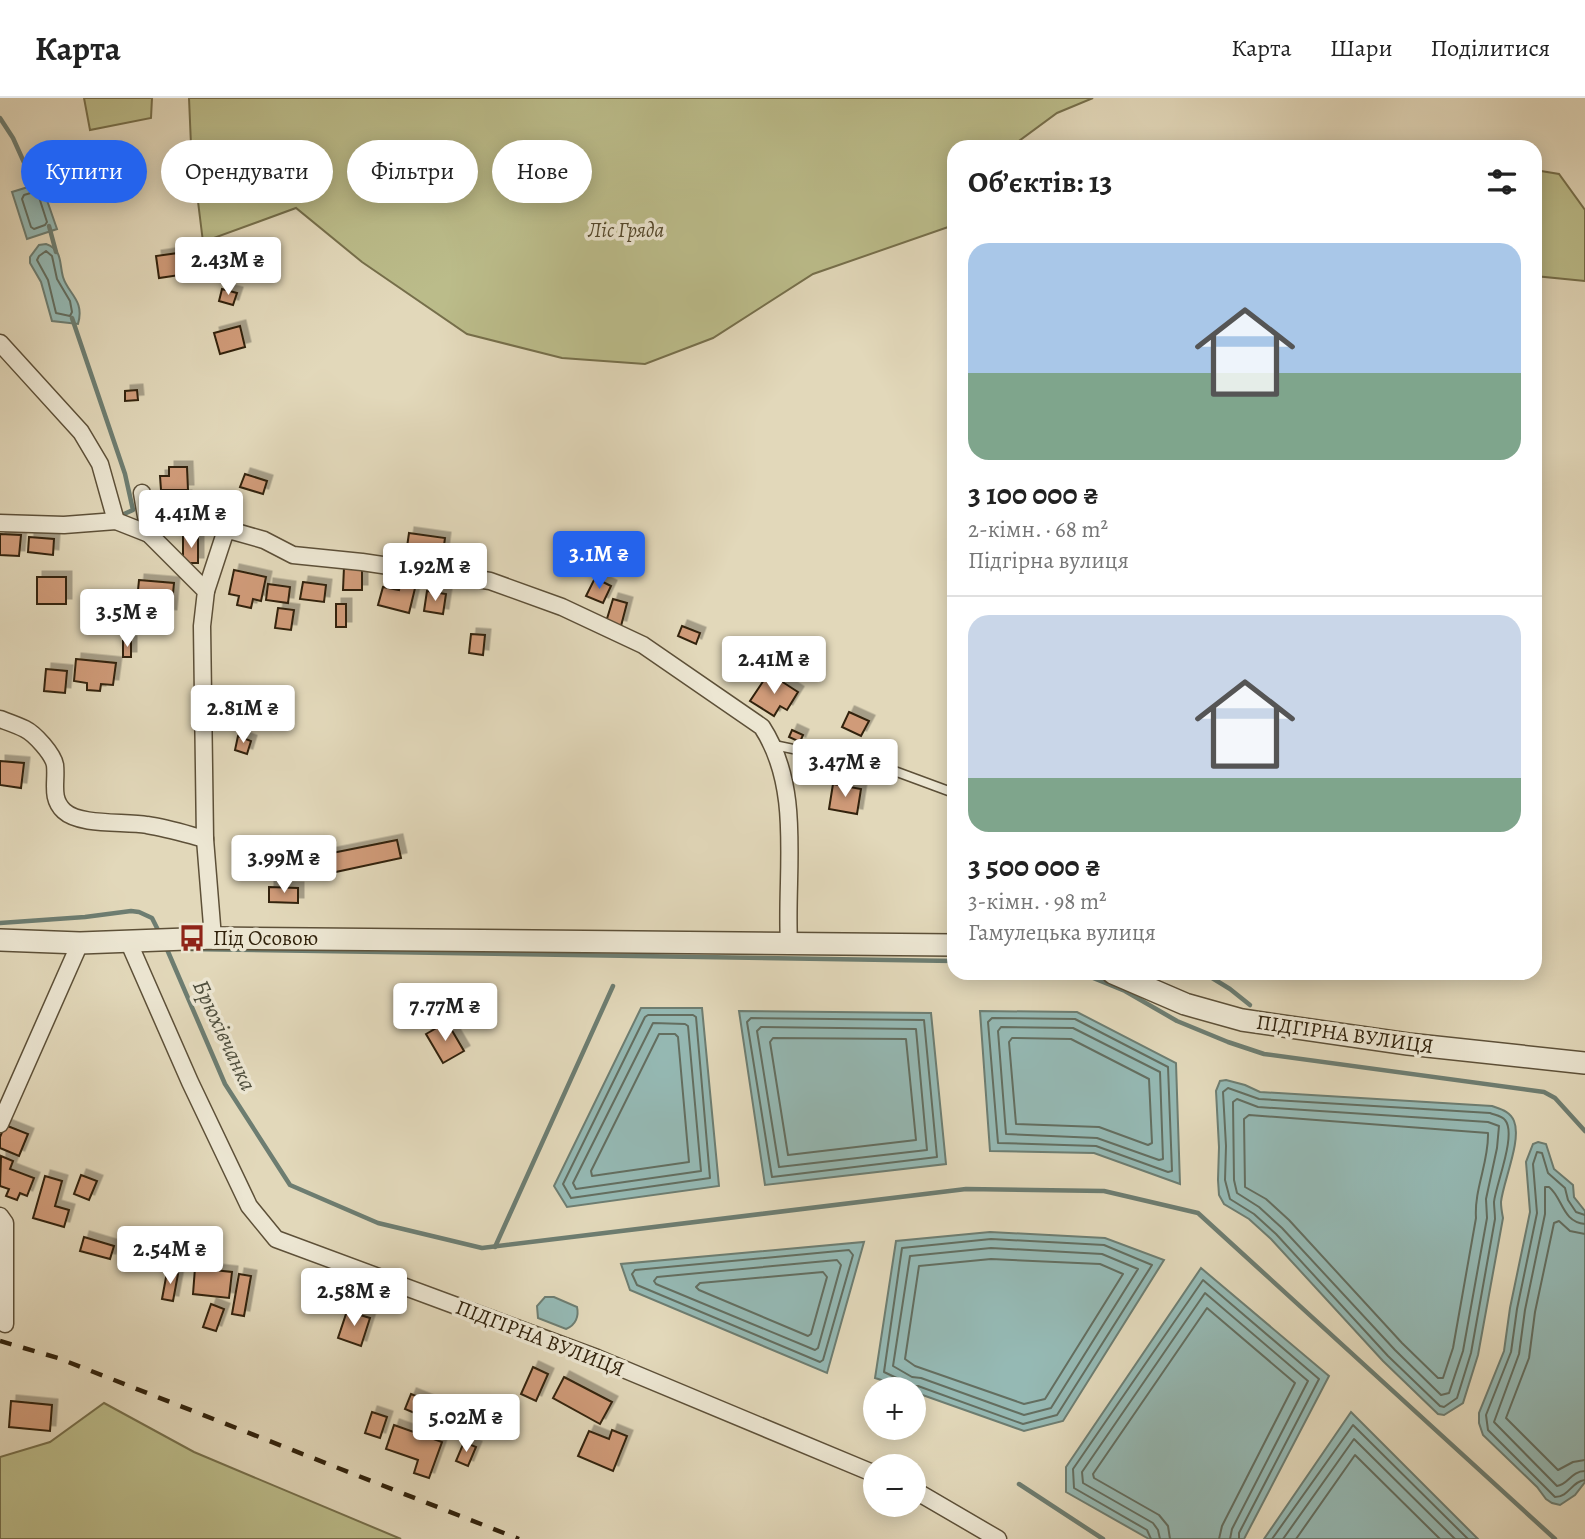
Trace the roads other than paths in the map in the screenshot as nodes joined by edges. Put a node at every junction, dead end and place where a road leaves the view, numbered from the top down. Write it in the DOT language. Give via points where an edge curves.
graph roads {
  1 [pos="0,343"];
  2 [pos="142,493"];
  3 [pos="116,521"];
  4 [pos="0,523"];
  5 [pos="149,534"];
  6 [pos="206,591"];
  7 [pos="0,719"];
  8 [pos="774,745"];
  9 [pos="947,790"];
  10 [pos="205,839"];
  11 [pos="213,938"];
  12 [pos="0,940"];
  13 [pos="138,942"];
  14 [pos="80,943"];
  15 [pos="789,943"];
  16 [pos="947,945"];
  17 [pos="1129,980"];
  18 [pos="1585,1063"];
  19 [pos="0,1124"];
  20 [pos="0,1216"];
  21 [pos="5,1324"];
  22 [pos="863,1469"];
  23 [pos="926,1497"];
  24 [pos="998,1539"];
  1 -- 3 [label="street" via="81,432 100,464"];
  2 -- 5 [label="street"];
  3 -- 4 [label="street"];
  3 -- 5 [label="street"];
  5 -- 6 [label="street"];
  6 -- 8 [label="street" via="229,530 293,555 490,581 562,607 643,645 762,727"];
  6 -- 10 [label="street" via="202,626"];
  7 -- 10 [label="street" via="27,730 51,756 54,793 66,813"];
  8 -- 9 [label="lane" via="889,769"];
  8 -- 15 [label="street" via="789,813"];
  10 -- 11 [label="street"];
  11 -- 13 [label="street"];
  11 -- 15 [label="street"];
  12 -- 14 [label="street"];
  13 -- 14 [label="street"];
  13 -- 22 [label="street, ПІДГІРНА ВУЛИЦЯ" via="190,1082 249,1206 276,1239 597,1358"];
  14 -- 19 [label="street"];
  15 -- 16 [label="street"];
  17 -- 18 [label="street, ПІДГІРНА ВУЛИЦЯ" via="1185,1004 1242,1020"];
  20 -- 21 [label="street" via="5,1223"];
  23 -- 24 [label="street"];
}
